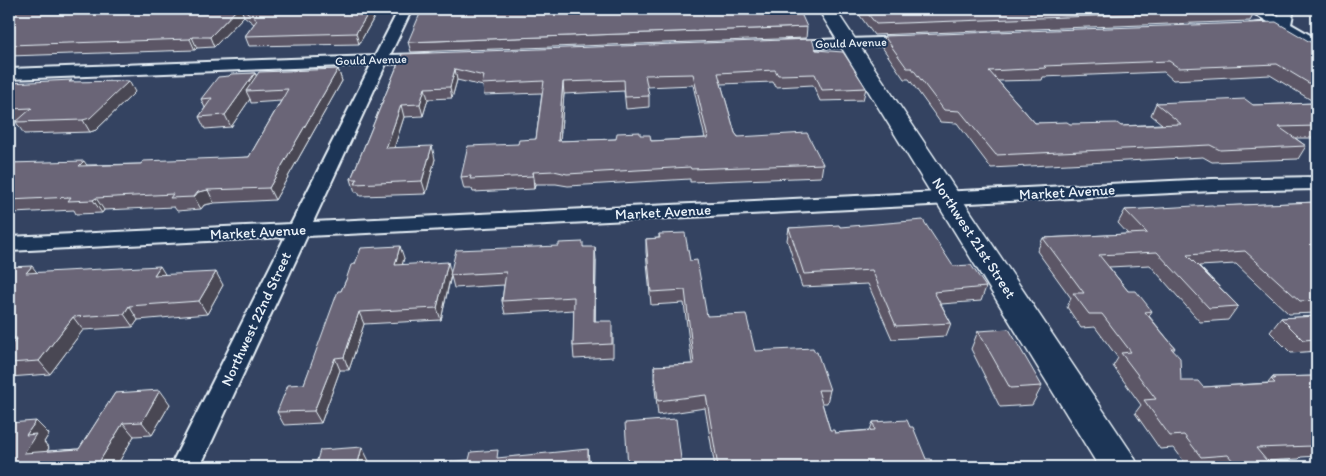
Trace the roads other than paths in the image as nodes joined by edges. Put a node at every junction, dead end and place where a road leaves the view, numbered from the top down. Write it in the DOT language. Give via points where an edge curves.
graph roads {
  1 [pos="405,9"];
  2 [pos="827,9"];
  3 [pos="1254,9"];
  4 [pos="1288,9"];
  5 [pos="1284,26"];
  6 [pos="1245,28"];
  7 [pos="929,40"];
  8 [pos="850,43"];
  9 [pos="1317,45"];
  10 [pos="772,46"];
  11 [pos="439,58"];
  12 [pos="380,60"];
  13 [pos="9,74"];
  14 [pos="1317,183"];
  15 [pos="948,198"];
  16 [pos="298,230"];
  17 [pos="9,244"];
  18 [pos="185,467"];
  19 [pos="1120,467"];
  1 -- 12 [label="street, Northwest 22nd Street"];
  2 -- 8 [label="street, Northwest 21st Street"];
  3 -- 5 [label="street"];
  4 -- 5 [label="street"];
  5 -- 6 [label="street"];
  5 -- 9 [label="street"];
  7 -- 8 [label="street, Gould Avenue"];
  8 -- 10 [label="street, Gould Avenue"];
  8 -- 15 [label="street, Northwest 21st Street"];
  11 -- 12 [label="street, Gould Avenue"];
  12 -- 13 [label="street, Gould Avenue"];
  12 -- 16 [label="street, Northwest 22nd Street"];
  14 -- 15 [label="street, Market Avenue"];
  15 -- 16 [label="street, Market Avenue"];
  15 -- 19 [label="street, Northwest 21st Street"];
  16 -- 17 [label="street, Market Avenue"];
  16 -- 18 [label="street, Northwest 22nd Street"];
}
